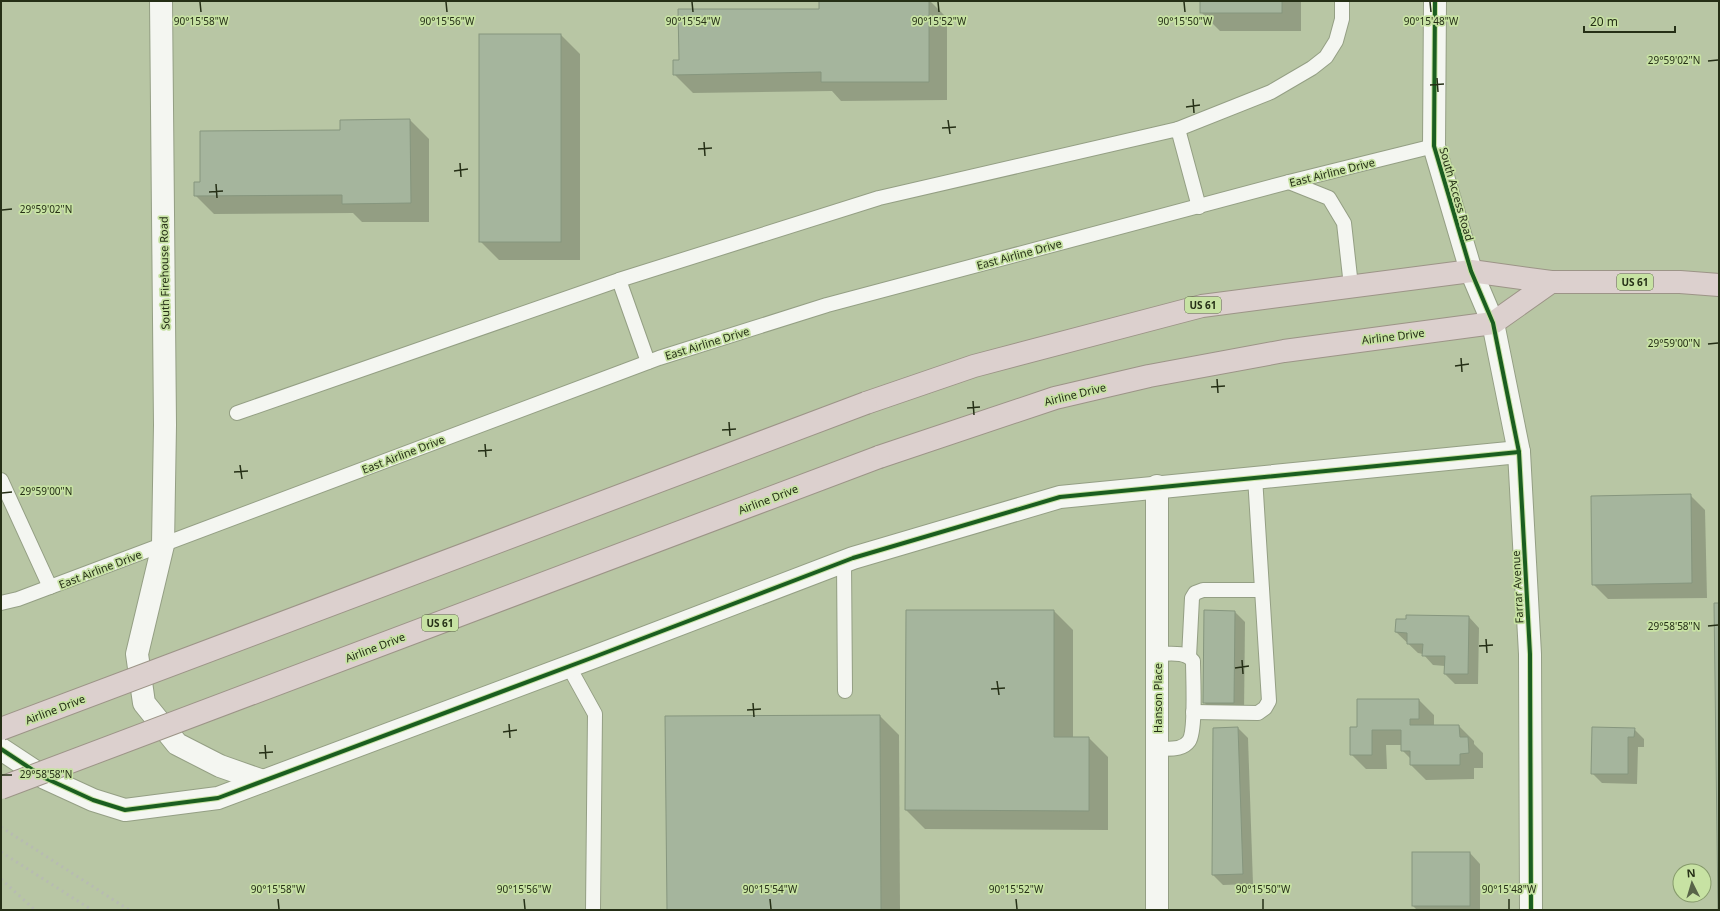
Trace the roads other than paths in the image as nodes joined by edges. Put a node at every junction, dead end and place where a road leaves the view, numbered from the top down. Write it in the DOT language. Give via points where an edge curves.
graph roads {
  1 [pos="161,1"];
  2 [pos="1342,1"];
  3 [pos="1435,1"];
  4 [pos="1178,129"];
  5 [pos="1434,146"];
  6 [pos="1289,182"];
  7 [pos="1199,207"];
  8 [pos="1471,271"];
  9 [pos="619,280"];
  10 [pos="1551,282"];
  11 [pos="1719,284"];
  12 [pos="1351,286"];
  13 [pos="1493,323"];
  14 [pos="648,362"];
  15 [pos="237,413"];
  16 [pos="1519,452"];
  17 [pos="1255,477"];
  18 [pos="1,480"];
  19 [pos="1157,486"];
  20 [pos="163,545"];
  21 [pos="844,562"];
  22 [pos="50,588"];
  23 [pos="1262,590"];
  24 [pos="1,603"];
  25 [pos="1157,654"];
  26 [pos="1190,657"];
  27 [pos="569,667"];
  28 [pos="845,691"];
  29 [pos="1193,712"];
  30 [pos="1,729"];
  31 [pos="1157,748"];
  32 [pos="1,749"];
  33 [pos="263,781"];
  34 [pos="1,788"];
  35 [pos="593,910"];
  36 [pos="1157,910"];
  37 [pos="1530,910"];
  1 -- 20 [label="street, South Firehouse Road" via="165,425"];
  2 -- 4 [label="lane" via="1342,19 1336,40 1326,57 1271,92"];
  3 -- 5 [label="street, South Access Road"];
  4 -- 7 [label="lane"];
  4 -- 9 [label="lane" via="879,198"];
  5 -- 6 [label="lane, East Airline Drive"];
  5 -- 8 [label="street, South Access Road"];
  6 -- 7 [label="lane, East Airline Drive"];
  6 -- 12 [label="lane" via="1329,198 1344,224"];
  7 -- 14 [label="lane, East Airline Drive" via="827,305"];
  8 -- 10 [label="highway, Airline Drive / US 61"];
  8 -- 12 [label="highway, Airline Drive / US 61"];
  8 -- 13 [label="street, Farrar Avenue"];
  9 -- 14 [label="lane"];
  9 -- 15 [label="lane"];
  10 -- 11 [label="highway, Airline Drive / US 61"];
  10 -- 13 [label="highway, Airline Drive / US 61"];
  12 -- 30 [label="highway, Airline Drive / US 61, bridge" via="1202,306 974,366 866,403"];
  13 -- 16 [label="street, Farrar Avenue"];
  13 -- 34 [label="highway, Airline Drive / US 61, bridge" via="1284,351 1149,376 1055,398 879,458"];
  14 -- 20 [label="lane, East Airline Drive"];
  16 -- 17 [label="street"];
  16 -- 37 [label="street, Farrar Avenue" via="1530,654"];
  17 -- 19 [label="street"];
  17 -- 23 [label="lane"];
  18 -- 22 [label="lane"];
  19 -- 21 [label="street" via="1060,496"];
  19 -- 25 [label="street, Hanson Place"];
  20 -- 22 [label="lane, East Airline Drive"];
  20 -- 33 [label="street, South Firehouse Road" via="137,654 144,703 177,744 220,766"];
  21 -- 27 [label="street"];
  21 -- 28 [label="lane"];
  22 -- 24 [label="lane, East Airline Drive"];
  23 -- 26 [label="lane" via="1203,590 1195,593 1192,598"];
  23 -- 29 [label="lane" via="1269,701 1258,713"];
  25 -- 26 [label="lane" via="1184,654"];
  25 -- 31 [label="street, Hanson Place"];
  26 -- 29 [label="lane" via="1193,661"];
  27 -- 33 [label="street"];
  27 -- 35 [label="lane" via="595,714"];
  29 -- 31 [label="lane" via="1193,733 1189,742 1180,748"];
  31 -- 36 [label="street, Hanson Place"];
  32 -- 33 [label="street" via="45,778 93,800 124,810 218,798"];
}
